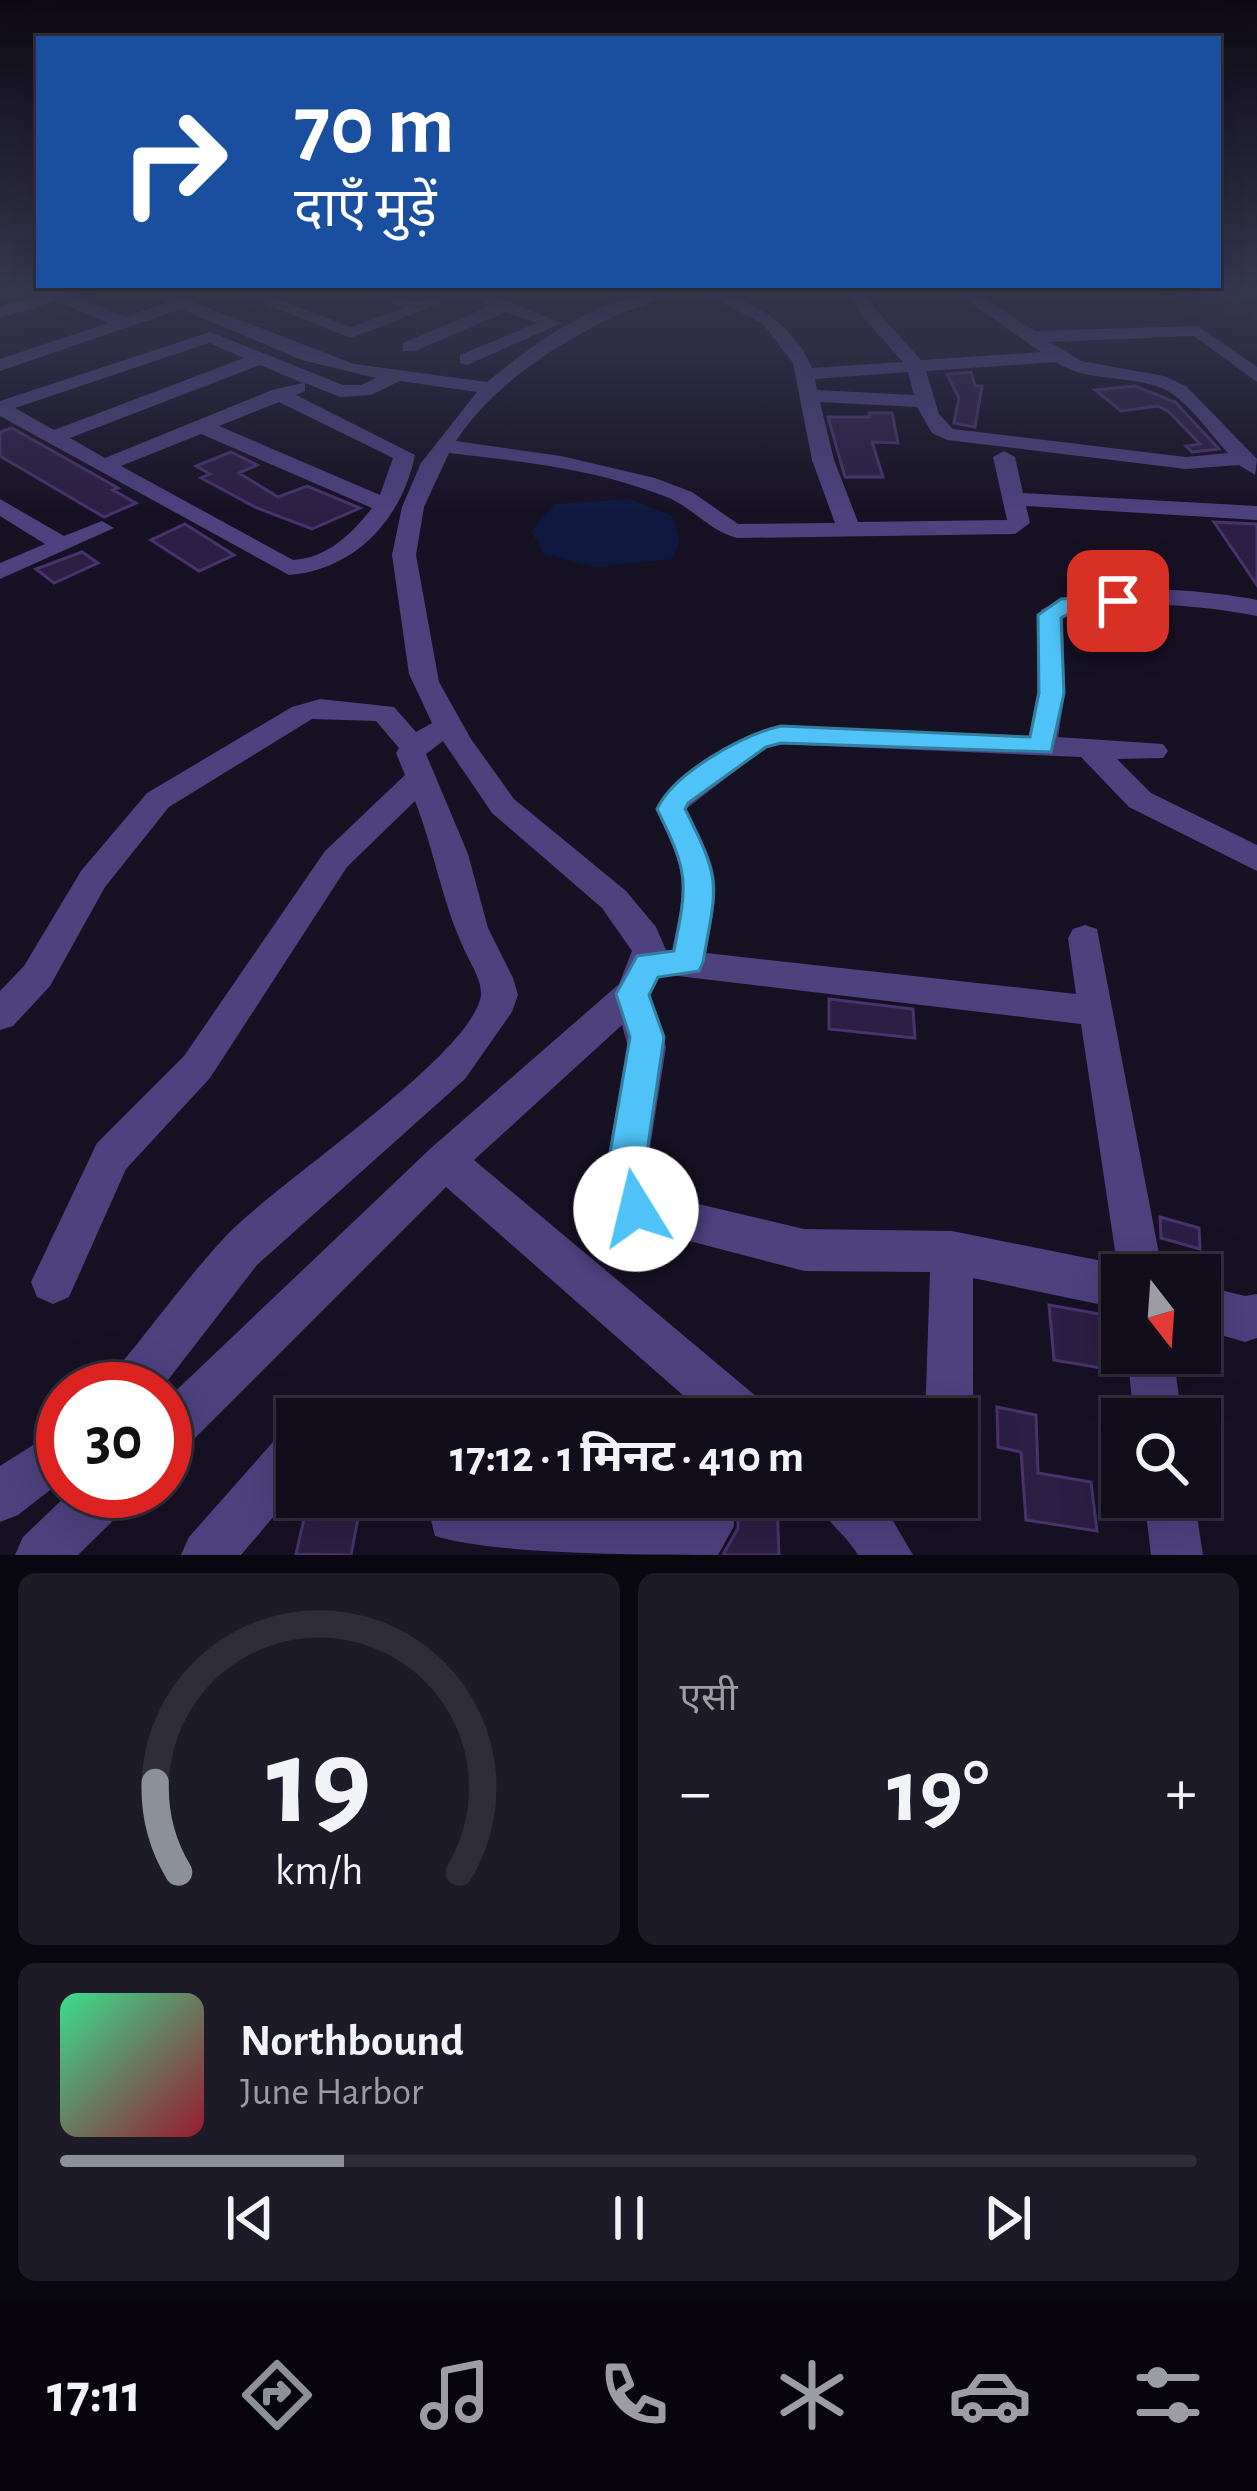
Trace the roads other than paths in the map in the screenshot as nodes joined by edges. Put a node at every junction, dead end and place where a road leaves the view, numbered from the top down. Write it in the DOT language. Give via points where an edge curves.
graph roads {
  1 [pos="123,367"];
  2 [pos="239,367"];
  3 [pos="282,367"];
  4 [pos="358,367"];
  5 [pos="520,367"];
  6 [pos="796,367"];
  7 [pos="933,367"];
  8 [pos="1082,367"];
  9 [pos="916,368"];
  10 [pos="398,375"];
  11 [pos="314,380"];
  12 [pos="806,384"];
  13 [pos="492,388"];
  14 [pos="279,394"];
  15 [pos="926,402"];
  16 [pos="0,408"];
  17 [pos="201,426"];
  18 [pos="54,437"];
  19 [pos="443,446"];
  20 [pos="1004,457"];
  21 [pos="106,464"];
  22 [pos="1251,465"];
  23 [pos="1013,500"];
  24 [pos="383,505"];
  25 [pos="0,506"];
  26 [pos="1257,513"];
  27 [pos="102,528"];
  28 [pos="849,529"];
  29 [pos="62,545"];
  30 [pos="0,572"];
  31 [pos="1257,608"];
  32 [pos="452,724"];
  33 [pos="1042,746"];
  34 [pos="1089,748"];
  35 [pos="1153,751"];
  36 [pos="418,762"];
  37 [pos="1257,859"];
  38 [pos="1085,938"];
  39 [pos="656,974"];
  40 [pos="1098,1011"];
  41 [pos="0,1015"];
  42 [pos="445,1161"];
  43 [pos="952,1252"];
  44 [pos="1138,1254"];
  45 [pos="53,1282"];
  46 [pos="1101,1282"];
  47 [pos="1221,1312"];
  48 [pos="1257,1316"];
  49 [pos="153,1362"];
  50 [pos="722,1398"];
  51 [pos="949,1398"];
  52 [pos="192,1408"];
  53 [pos="36,1470"];
  54 [pos="276,1475"];
  55 [pos="0,1497"];
  56 [pos="83,1518"];
  57 [pos="453,1518"];
  58 [pos="709,1518"];
  59 [pos="865,1518"];
  60 [pos="1172,1518"];
  61 [pos="54,1550"];
  62 [pos="207,1555"];
  63 [pos="887,1555"];
  64 [pos="1177,1555"];
  1 -- 16 [label="street"];
  2 -- 18 [label="street"];
  3 -- 11 [label="street"];
  4 -- 10 [label="street"];
  5 -- 13 [label="street"];
  6 -- 12 [label="street"];
  7 -- 9 [label="street"];
  8 -- 22 [label="street" via="1179,390"];
  9 -- 12 [label="street"];
  9 -- 15 [label="street"];
  10 -- 11 [label="street" via="352,392"];
  10 -- 13 [label="street"];
  11 -- 14 [label="street"];
  12 -- 15 [label="street"];
  12 -- 28 [label="street"];
  13 -- 19 [label="street"];
  14 -- 17 [label="street"];
  14 -- 24 [label="street" via="404,455"];
  15 -- 22 [label="street" via="933,424 958,437"];
  16 -- 18 [label="street"];
  17 -- 21 [label="street"];
  17 -- 24 [label="street"];
  18 -- 21 [label="street"];
  19 -- 28 [label="street" via="597,469 681,494 709,523 737,531"];
  19 -- 32 [label="street" via="420,491 403,558 426,683"];
  20 -- 23 [label="street"];
  21 -- 24 [label="street" via="290,568 320,563 361,540"];
  23 -- 26 [label="street"];
  23 -- 28 [label="street" via="1018,523 1002,529"];
  25 -- 29 [label="street"];
  27 -- 29 [label="street"];
  29 -- 30 [label="street"];
  31 -- 33 [label="street" via="1118,601 1056,608"];
  32 -- 36 [label="street"];
  32 -- 39 [label="street" via="502,805 632,919"];
  33 -- 34 [label="street"];
  33 -- 39 [label="street" via="828,734 758,740 676,797 671,809 702,885"];
  34 -- 35 [label="street"];
  34 -- 37 [label="street" via="1140,800"];
  36 -- 41 [label="street" via="384,713 320,708 158,800 93,879 38,976"];
  36 -- 45 [label="street" via="336,859 197,1067 111,1156"];
  36 -- 49 [label="street" via="500,994 494,1012 452,1067 242,1250"];
  38 -- 40 [label="street"];
  39 -- 40 [label="street"];
  39 -- 42 [label="street"];
  39 -- 43 [label="street" via="622,1202 804,1250"];
  40 -- 44 [label="street"];
  42 -- 50 [label="street"];
  42 -- 52 [label="street"];
  43 -- 46 [label="street"];
  43 -- 51 [label="street"];
  47 -- 48 [label="street"];
  53 -- 55 [label="street"];
  54 -- 62 [label="street"];
  56 -- 61 [label="street"];
  57 -- 58 [label="street" via="697,1540"];
  59 -- 63 [label="street"];
  60 -- 64 [label="street"];
}
